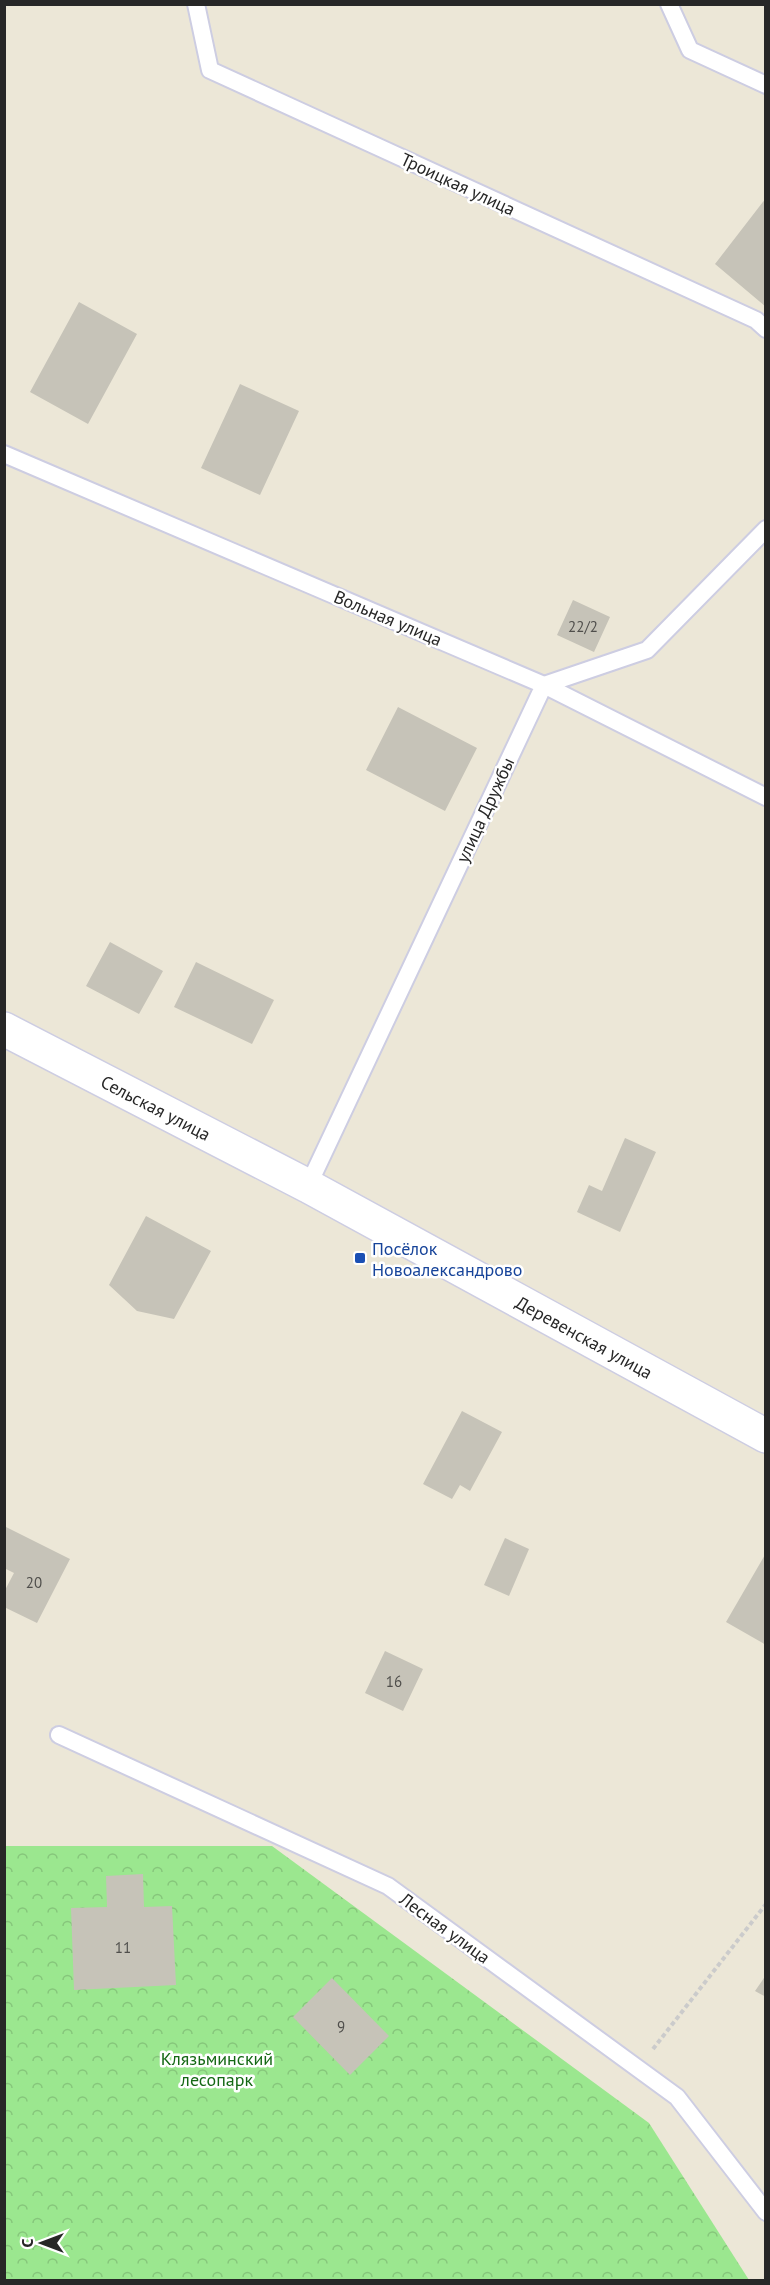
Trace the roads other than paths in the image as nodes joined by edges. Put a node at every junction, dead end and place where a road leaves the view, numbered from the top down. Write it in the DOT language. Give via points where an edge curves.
graph roads {
  1 [pos="196,4"];
  2 [pos="669,4"];
  3 [pos="765,85"];
  4 [pos="765,329"];
  5 [pos="4,454"];
  6 [pos="765,529"];
  7 [pos="544,685"];
  8 [pos="765,797"];
  9 [pos="4,1029"];
  10 [pos="308,1186"];
  11 [pos="765,1436"];
  12 [pos="59,1735"];
  13 [pos="765,2212"];
  1 -- 4 [label="lane, Троицкая улица" via="210,70 756,320"];
  2 -- 3 [label="lane" via="690,50"];
  5 -- 7 [label="lane, Вольная улица"];
  6 -- 7 [label="lane" via="647,650"];
  7 -- 8 [label="lane, Вольная улица"];
  7 -- 10 [label="lane, улица Дружбы"];
  9 -- 10 [label="street, Сельская улица"];
  10 -- 11 [label="street, Деревенская улица"];
  12 -- 13 [label="lane, Лесная улица" via="388,1886 677,2097"];
}
